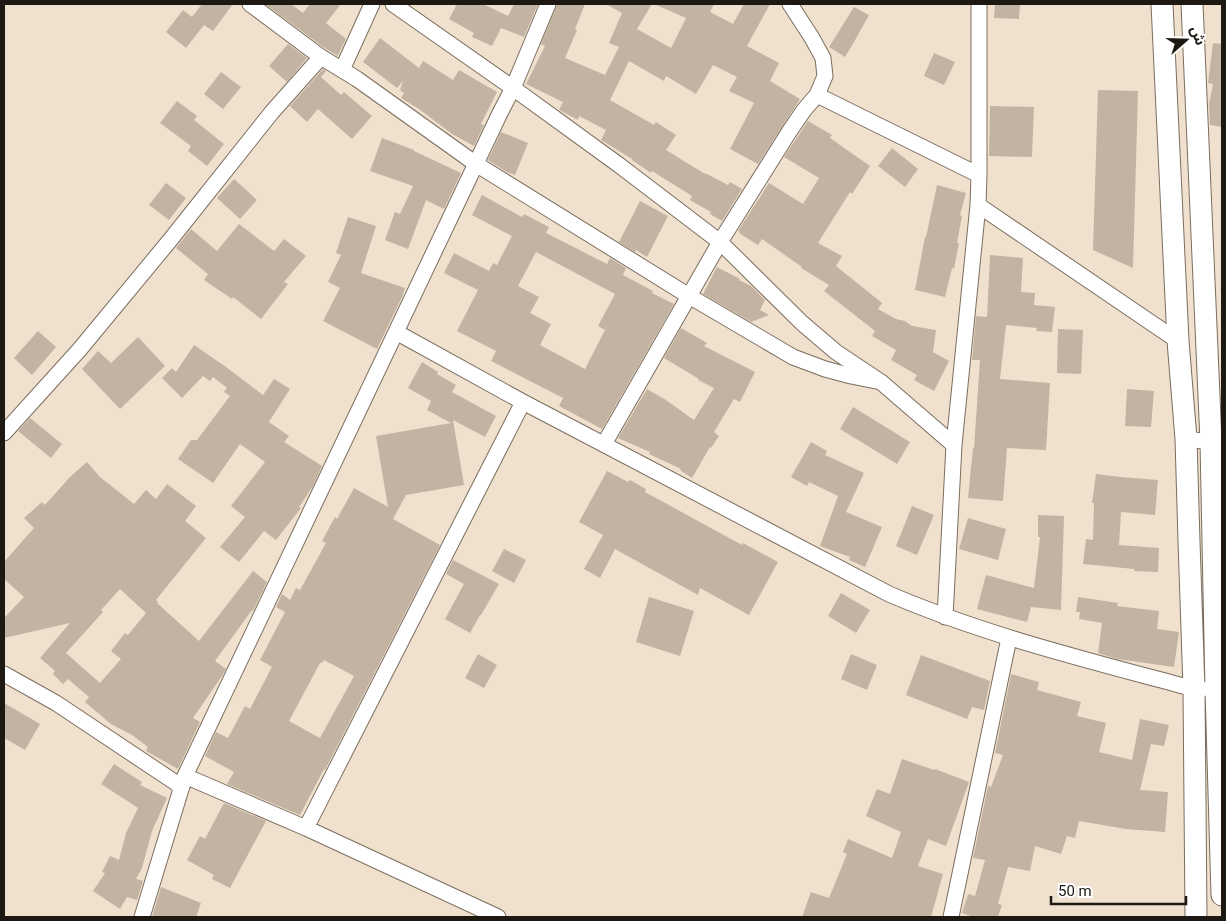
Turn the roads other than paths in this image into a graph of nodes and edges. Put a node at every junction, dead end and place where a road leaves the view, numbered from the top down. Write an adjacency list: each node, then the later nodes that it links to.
1 (250, 4): 9 (street)
2 (372, 4): 10 (street)
3 (393, 4): 11 (street)
4 (548, 4): 11 (street)
5 (790, 4): 12 (street)
6 (978, 4): 14 (street)
7 (1162, 4): 19 (main road)
8 (1192, 4): 26 (main road)
9 (321, 57): 10 (street); 22 (street)
10 (342, 70): 13 (street)
11 (513, 88): 13 (street); 16 (street)
12 (817, 95): 14 (street); 16 (street)
13 (476, 164): 17 (street); 18 (street)
14 (979, 175): 15 (street)
15 (978, 205): 19 (street); 25 (street)
16 (720, 242): 17 (street); 20 (street)
17 (689, 296): 20 (street); 24 (street)
18 (396, 332): 21 (street); 33 (street)
19 (1178, 341): 23 (main road)
20 (881, 382): 25 (street)
21 (523, 402): 24 (street); 35 (street)
22 (4, 433)
23 (1186, 439): 26 (street); 30 (main road)
24 (604, 444): 27 (street)
25 (954, 445): 27 (street)
26 (1217, 446): 31 (main road)
27 (945, 617): 28 (street)
28 (1008, 638): 30 (street); 40 (street)
29 (4, 674): 33 (street)
30 (1194, 689): 31 (street); 41 (main road)
31 (1216, 690): 32 (main road)
32 (1220, 722): 34 (main road)
33 (184, 781): 35 (street); 38 (street)
34 (1220, 784): 36 (main road)
35 (306, 828): 39 (street)
36 (1222, 888): 37 (main road)
37 (1222, 896)
38 (142, 917)
39 (498, 917)
40 (951, 917)
41 (1196, 917)

